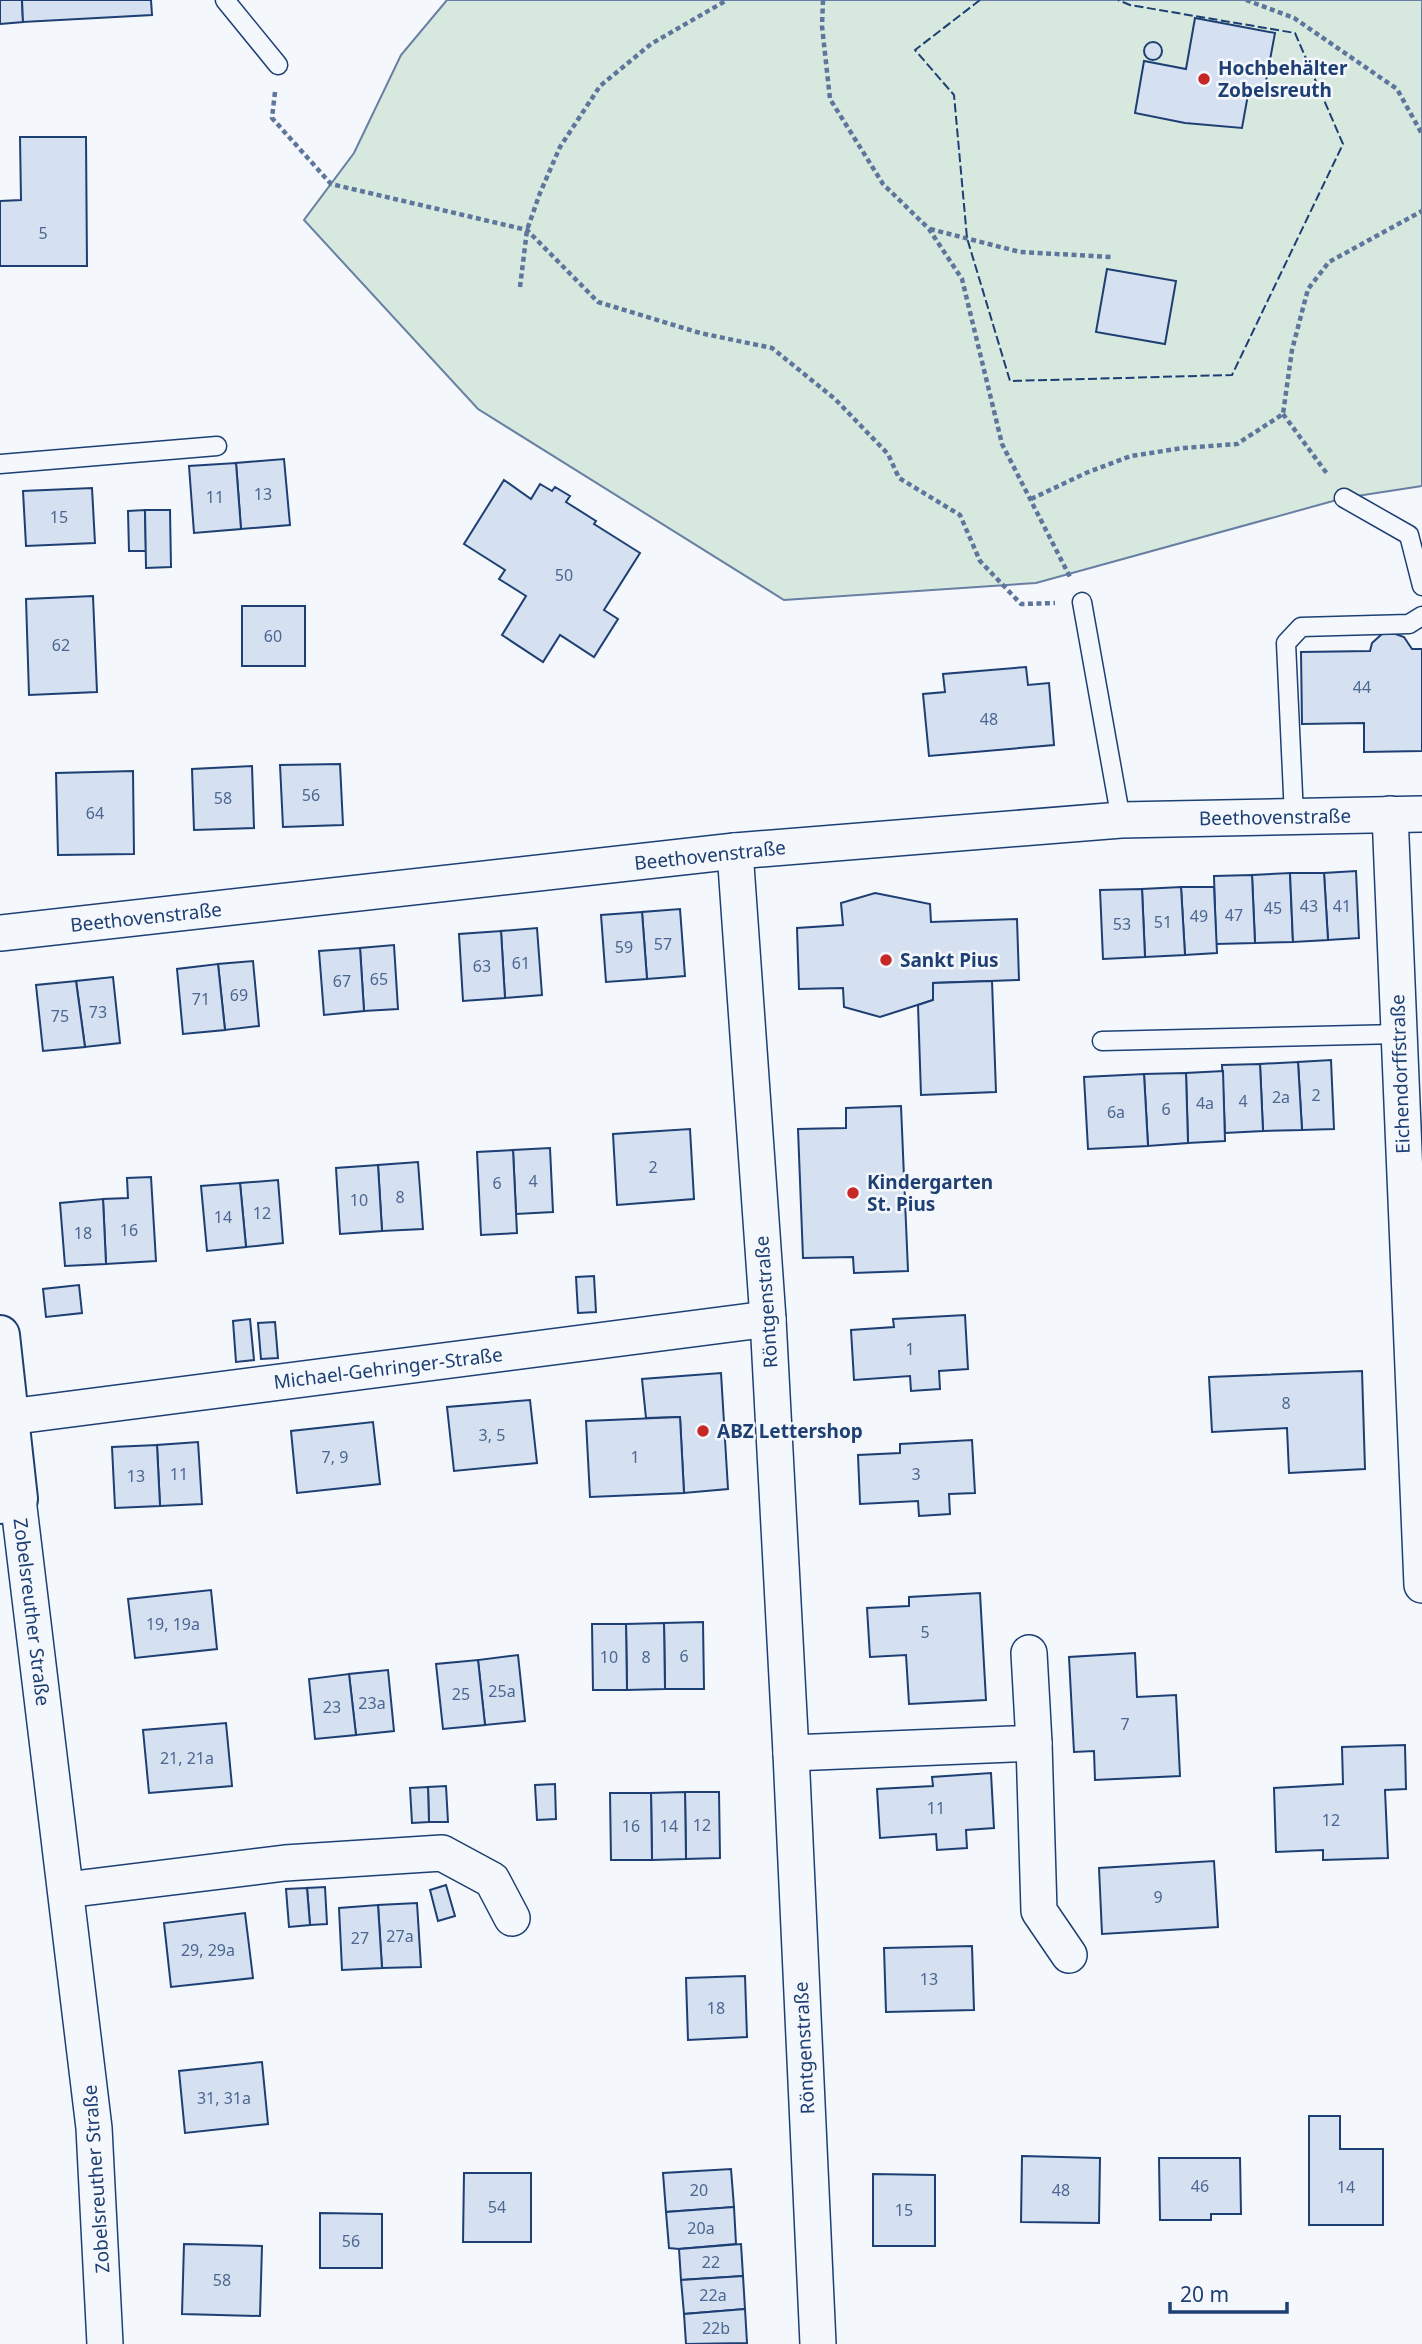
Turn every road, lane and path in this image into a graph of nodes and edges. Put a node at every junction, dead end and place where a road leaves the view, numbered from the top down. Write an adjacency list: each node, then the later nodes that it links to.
1 (225, 0): 5 (lane)
2 (727, 0): 9 (path)
3 (823, 0): 8 (path)
4 (1246, 0): 6 (path)
5 (278, 65): 9 (path)
6 (1422, 134)
7 (1422, 211): 12 (path)
8 (929, 229): 10 (path); 16 (path)
9 (527, 230): 11 (path); 19 (path)
10 (1112, 257)
11 (520, 287)
12 (1283, 414): 15 (path); 16 (path)
13 (217, 446): 14 (lane)
14 (0, 464)
15 (1344, 498): 17 (lane)
16 (1031, 499): 18 (path)
17 (1422, 586)
18 (1082, 602): 23 (lane)
19 (1021, 604)
20 (1422, 616): 22 (lane)
21 (1406, 814): 22 (street, Beethovenstraße); 26 (street, Eichendorffstraße)
22 (1294, 816): 23 (street, Beethovenstraße)
23 (1121, 820): 24 (street, Beethovenstraße)
24 (735, 851): 25 (street, Beethovenstraße); 28 (street, Röntgenstraße)
25 (0, 933)
26 (1399, 1034): 27 (lane); 32 (street, Eichendorffstraße)
27 (1102, 1041)
28 (768, 1319): 30 (street, Michael-Gehringer-Straße); 35 (street, Röntgenstraße)
29 (0, 1335): 30 (street, Zobelsreuther Straße)
30 (9, 1417): 31 (street, Zobelsreuther Straße)
31 (9, 1501): 36 (street, Zobelsreuther Straße)
32 (1422, 1585)
33 (1029, 1653): 34 (street)
34 (1034, 1743): 35 (street); 38 (street)
35 (791, 1752): 40 (street, Röntgenstraße)
36 (66, 1889): 37 (street); 39 (street, Zobelsreuther Straße)
37 (512, 1918)
38 (1069, 1955)
39 (105, 2344)
40 (818, 2344)

